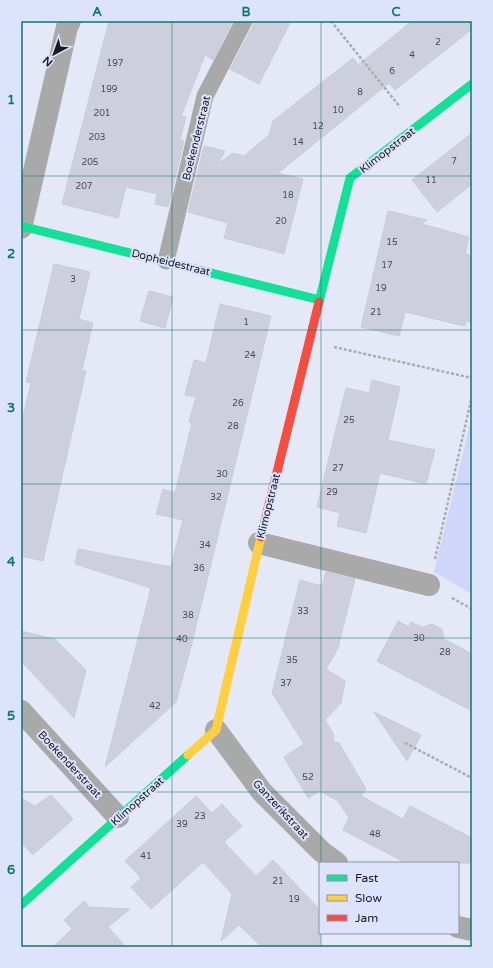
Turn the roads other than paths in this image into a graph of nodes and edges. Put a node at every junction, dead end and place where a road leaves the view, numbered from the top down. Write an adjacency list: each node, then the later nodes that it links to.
1 (70, 21): 4 (street)
2 (244, 21): 5 (lane, Boekenderstraat)
3 (472, 84): 6 (street, Klimopstraat)
4 (21, 227): 5 (street, Dopheidestraat)
5 (166, 261): 6 (street, Dopheidestraat)
6 (320, 300): 7 (street, Klimopstraat)
7 (259, 543): 8 (street); 10 (street, Klimopstraat)
8 (428, 585)
9 (21, 711): 11 (street, Boekenderstraat)
10 (216, 730): 11 (street, Klimopstraat); 12 (street, Ganzerikstraat)
11 (118, 817): 13 (street, Klimopstraat)
12 (336, 862)
13 (21, 905)
14 (459, 928): 15 (street)
15 (472, 930)

